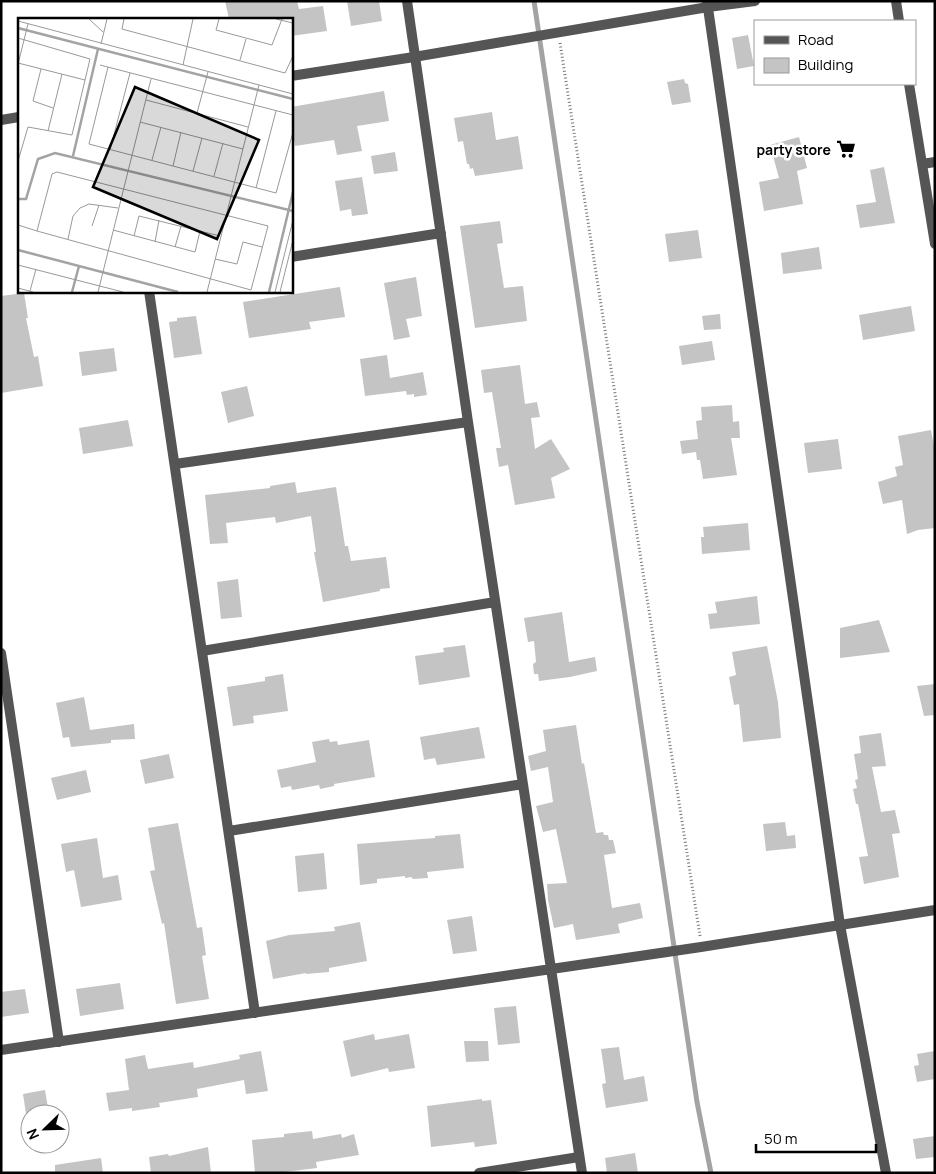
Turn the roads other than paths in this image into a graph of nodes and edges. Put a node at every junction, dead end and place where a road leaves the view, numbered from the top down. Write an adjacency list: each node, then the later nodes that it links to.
1 (407, 1): 6 (street)
2 (755, 1): 4 (street)
3 (896, 1): 5 (street)
4 (708, 4): 6 (street); 25 (street)
5 (899, 20)
6 (414, 57): 7 (street); 13 (street)
7 (292, 76)
8 (909, 85): 12 (street)
9 (18, 117): 10 (street)
10 (1, 120)
11 (935, 162): 12 (street)
12 (922, 164): 14 (street)
13 (441, 233): 15 (street); 17 (street)
14 (935, 244)
15 (292, 257)
16 (149, 292): 18 (street)
17 (468, 422): 18 (street); 19 (street)
18 (175, 464): 20 (street)
19 (496, 602): 20 (street); 22 (street)
20 (202, 651): 23 (street)
21 (1, 653): 28 (street)
22 (523, 784): 23 (street); 26 (street)
23 (228, 831): 27 (street)
24 (935, 910): 25 (street)
25 (840, 925): 26 (street); 33 (street)
26 (551, 969): 27 (street); 30 (street)
27 (255, 1013): 28 (street)
28 (59, 1042): 29 (street)
29 (1, 1050)
30 (580, 1157): 31 (street); 32 (street)
31 (479, 1173)
32 (582, 1173)
33 (886, 1173)

